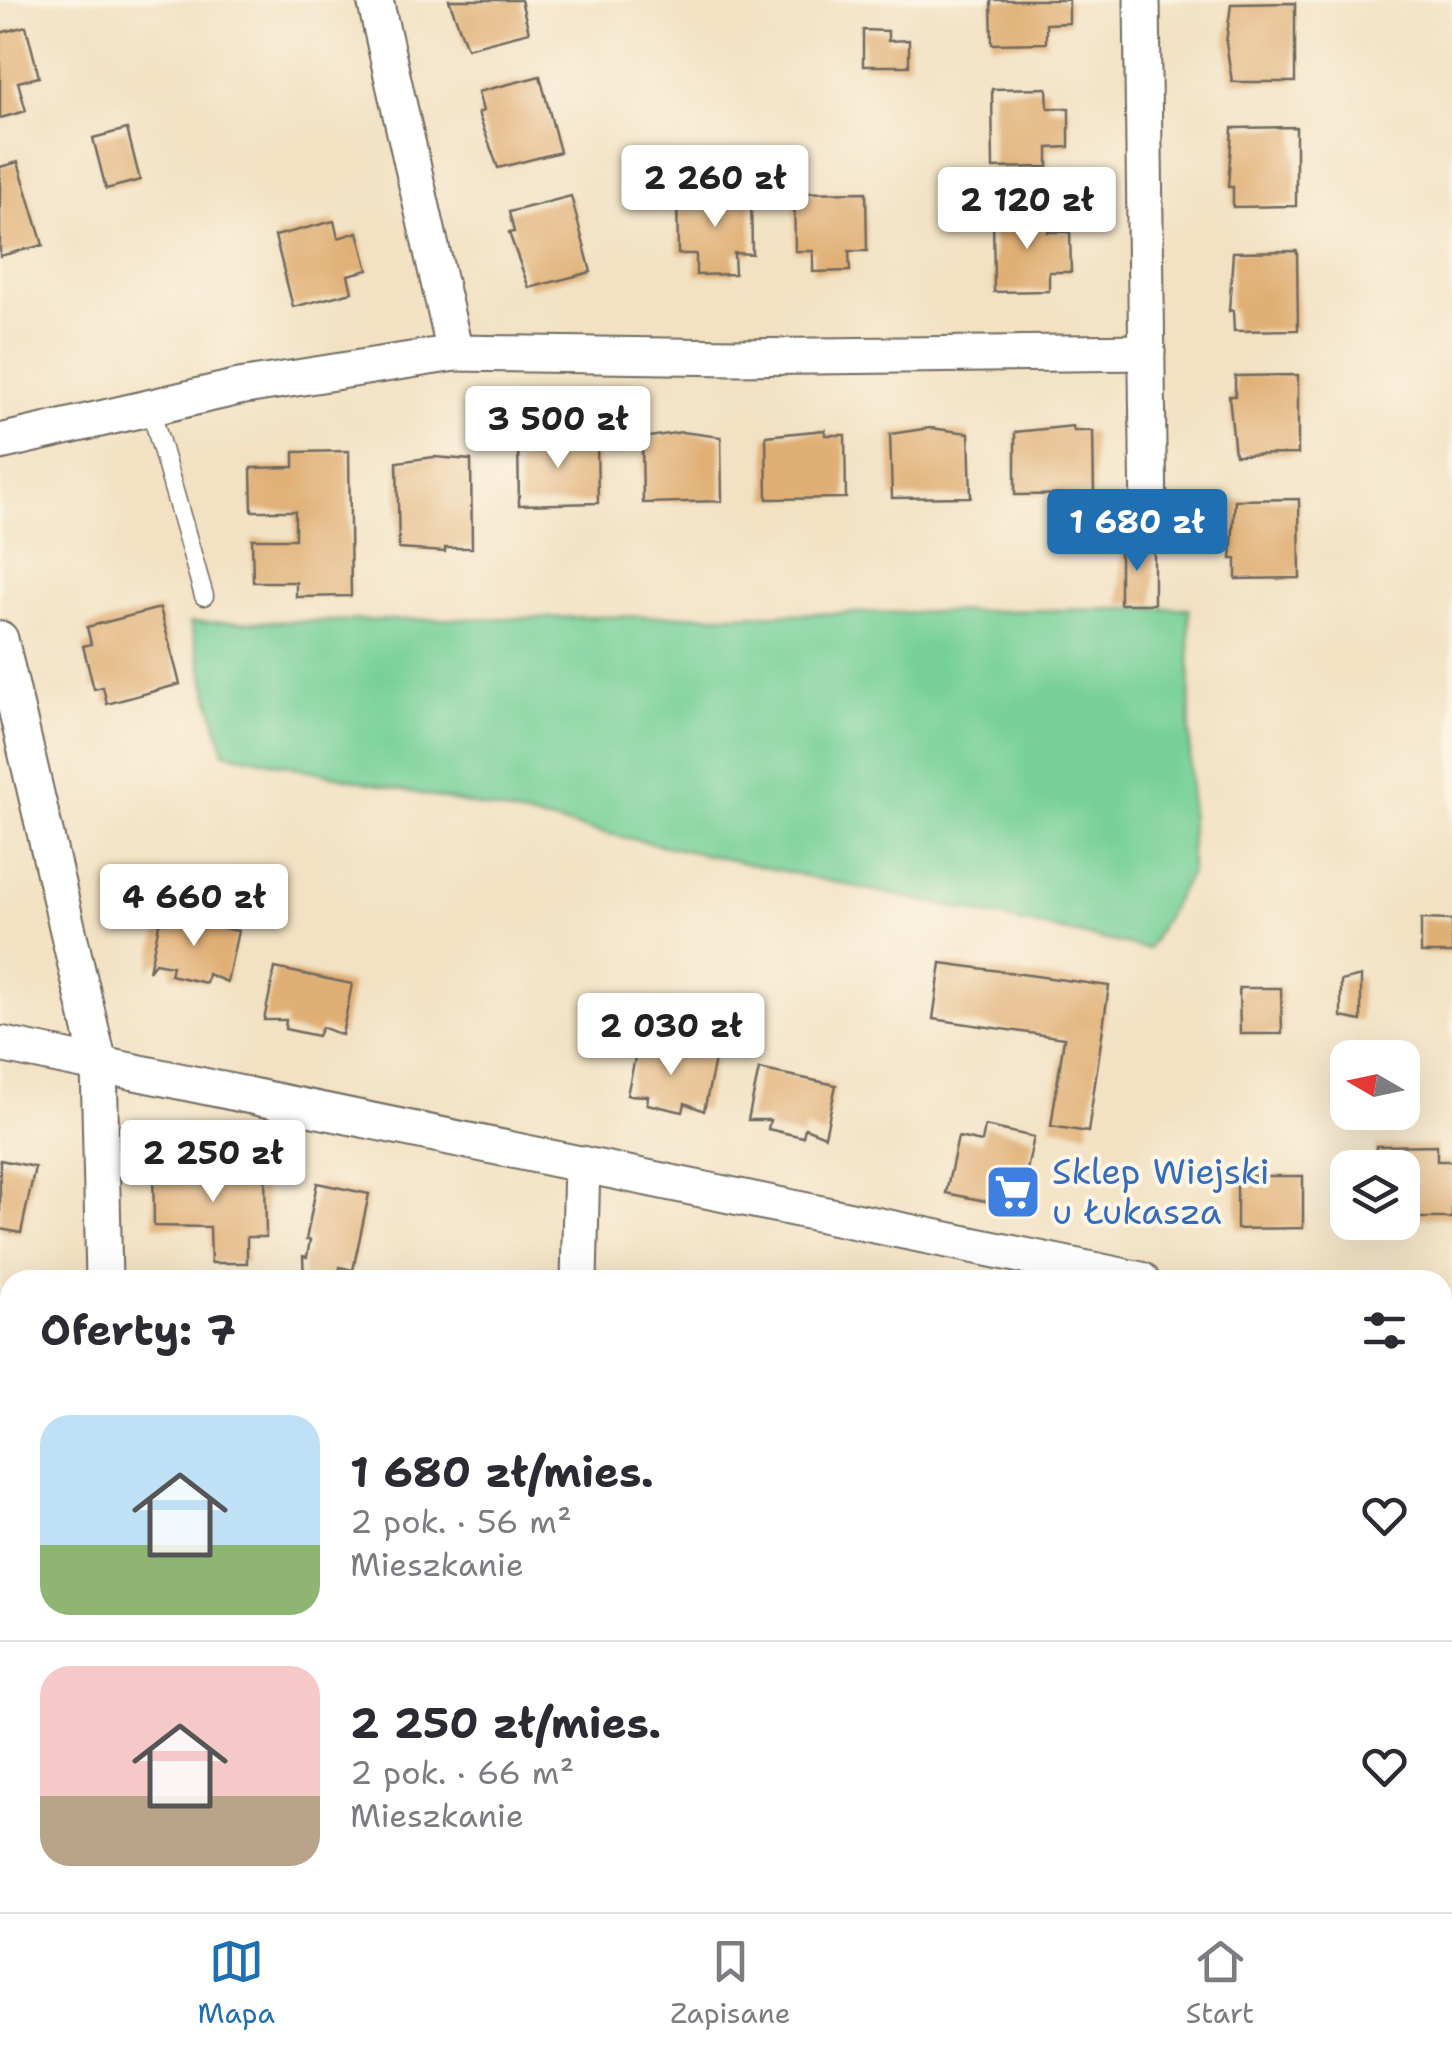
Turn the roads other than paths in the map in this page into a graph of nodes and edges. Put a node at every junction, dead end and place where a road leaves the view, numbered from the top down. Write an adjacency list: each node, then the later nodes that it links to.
1 (375, 0): 4 (street)
2 (1142, 0): 3 (street)
3 (1148, 352): 4 (street); 7 (street)
4 (454, 353): 5 (street)
5 (150, 407): 6 (street); 8 (lane)
6 (0, 442)
7 (1149, 521)
8 (204, 596)
9 (0, 639): 11 (street)
10 (0, 1044): 11 (street)
11 (99, 1064): 12 (street); 13 (street)
12 (582, 1164): 14 (street); 15 (street)
13 (104, 1270)
14 (578, 1270)
15 (1092, 1270)

